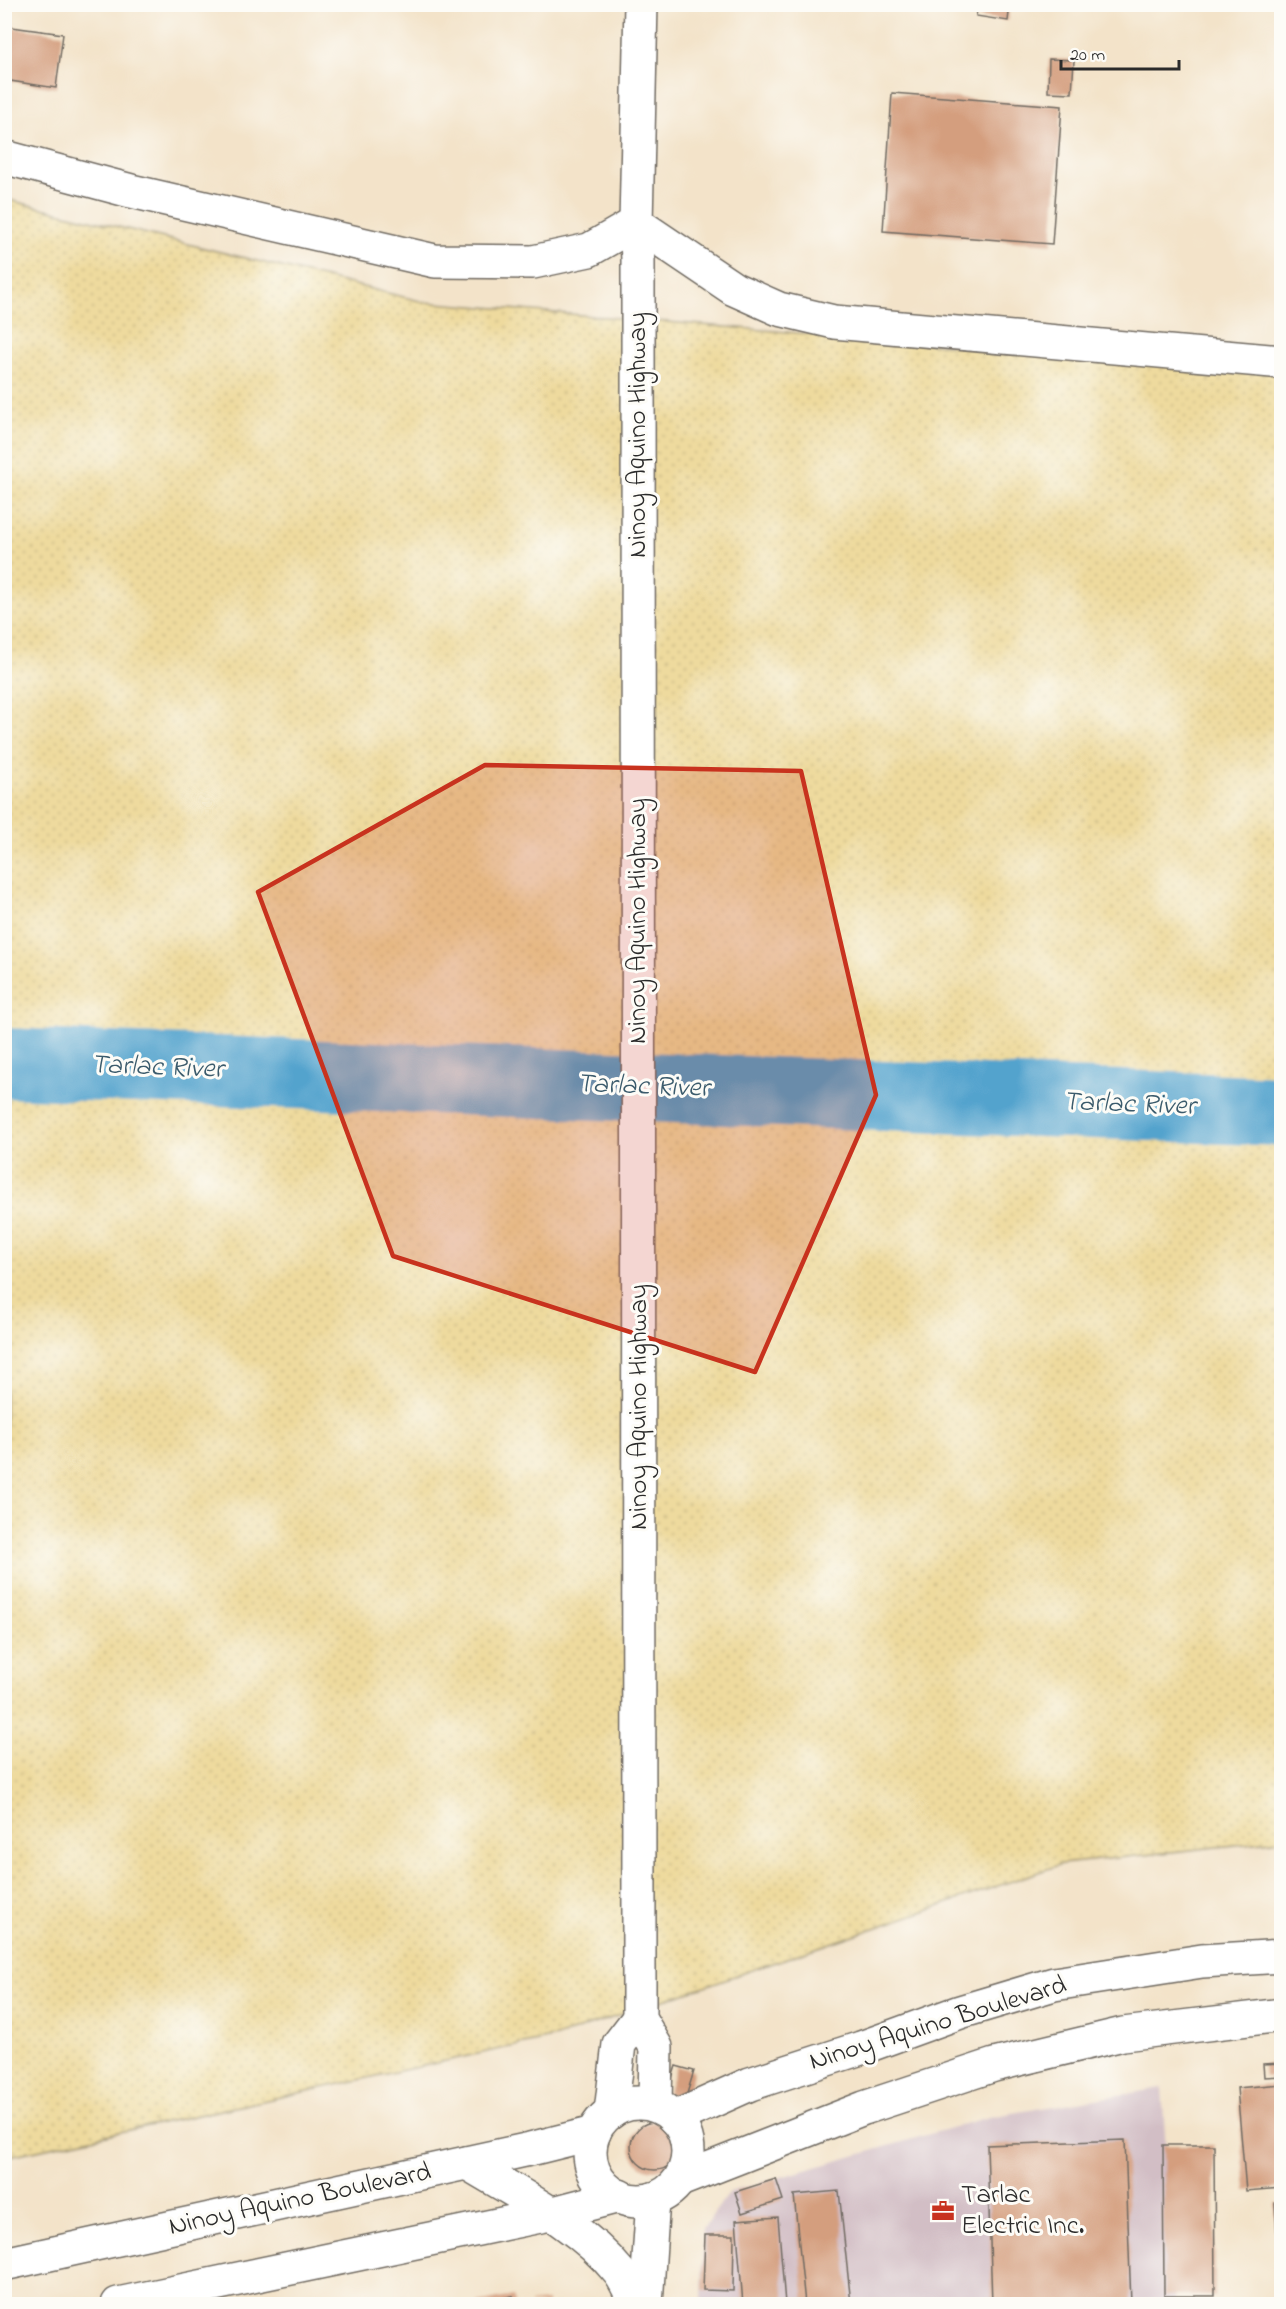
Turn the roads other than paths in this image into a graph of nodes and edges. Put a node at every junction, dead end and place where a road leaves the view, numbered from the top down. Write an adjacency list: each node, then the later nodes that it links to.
1 (640, 4): 3 (main road, Ninoy Aquino Highway)
2 (4, 157): 3 (main road)
3 (636, 223): 4 (main road); 6 (main road, Ninoy Aquino Highway)
4 (1281, 362)
5 (1281, 1956): 8 (main road, Ninoy Aquino Boulevard)
6 (639, 2006): 8 (main road); 9 (main road)
7 (1281, 2015): 11 (main road, Ninoy Aquino Boulevard)
8 (664, 2111): 9 (main road); 11 (main road)
9 (603, 2122): 10 (main road, Ninoy Aquino Boulevard); 12 (main road)
10 (467, 2163): 14 (main road); 15 (main road, Ninoy Aquino Boulevard)
11 (680, 2180): 13 (main road)
12 (620, 2196): 13 (main road); 14 (main road)
13 (653, 2199): 18 (main road)
14 (550, 2214): 16 (main road); 17 (main road)
15 (4, 2264)
16 (118, 2304)
17 (636, 2304)
18 (646, 2304)

